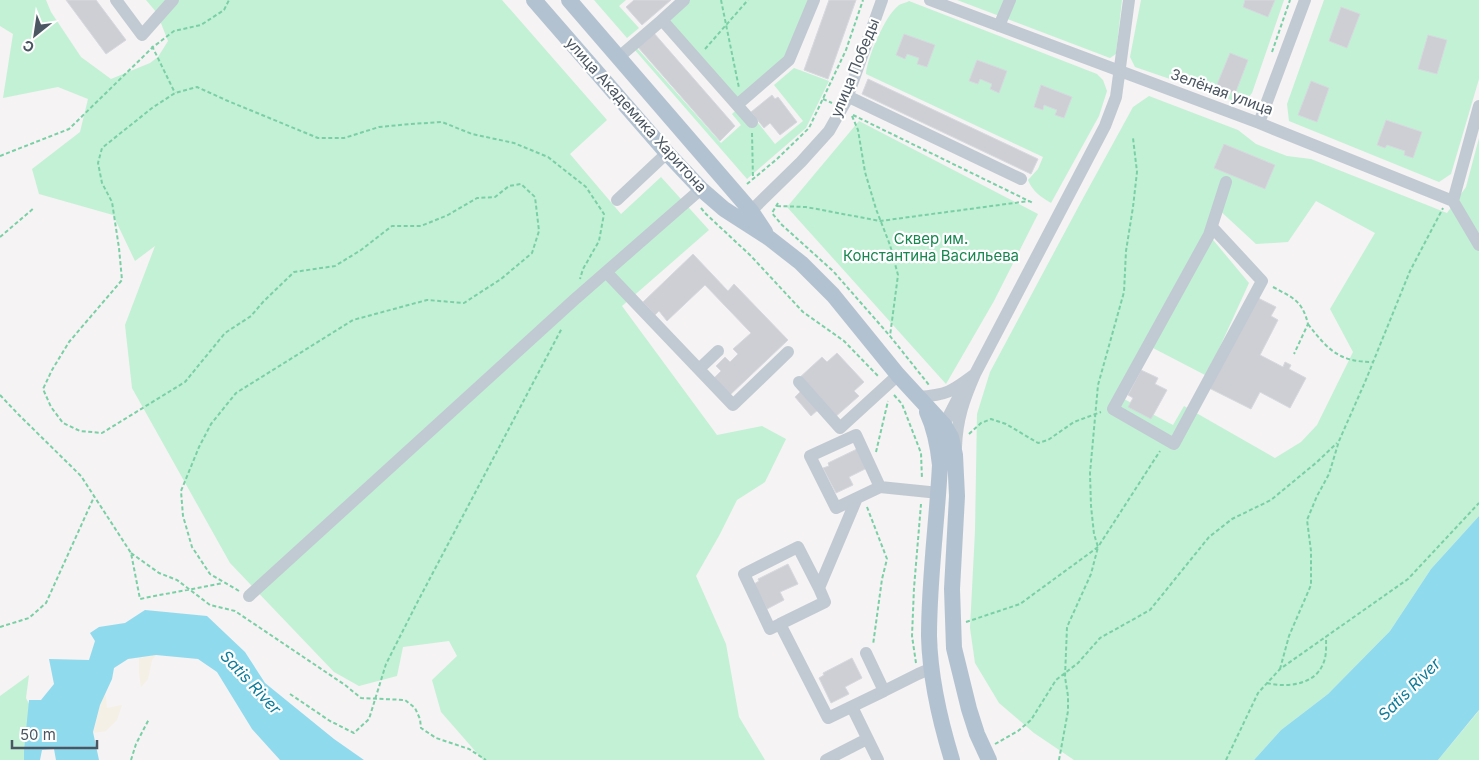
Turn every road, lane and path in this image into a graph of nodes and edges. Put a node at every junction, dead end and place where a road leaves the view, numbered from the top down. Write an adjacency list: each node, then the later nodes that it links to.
1 (116, 0): 19 (street)
2 (174, 0): 19 (street)
3 (229, 0): 20 (path)
4 (534, 0): 31 (main road, улица Академика Харитона)
5 (569, 0): 21 (main road, улица Академика Харитона)
6 (684, 0): 16 (street)
7 (721, 0): 17 (path)
8 (748, 0): 17 (path)
9 (814, 0): 26 (street)
10 (863, 0): 33 (path)
11 (882, 0): 25 (street, улица Победы)
12 (930, 0): 18 (street, Зелёная улица)
13 (1010, 0): 18 (street)
14 (1129, 0): 23 (street)
15 (1305, 0): 29 (street)
16 (662, 20): 21 (street); 22 (street)
17 (726, 25): 22 (path); 26 (path)
18 (999, 26): 23 (street, Зелёная улица)
19 (142, 35): 20 (path)
20 (152, 47): 24 (path); 32 (path)
21 (619, 57): 44 (main road, улица Академика Харитона)
22 (696, 58): 26 (street)
23 (1118, 71): 29 (street, Зелёная улица); 60 (street)
24 (174, 93): 51 (path); 81 (path)
25 (847, 96): 34 (street); 44 (street, улица Победы)
26 (739, 103): 28 (street)
27 (1479, 106): 39 (street)
28 (752, 122): 33 (path)
29 (1259, 123): 39 (street, Зелёная улица)
30 (1133, 138): 79 (path)
31 (667, 153): 37 (main road, улица Академика Харитона); 38 (street)
32 (0, 156)
33 (753, 179): 36 (path)
34 (1021, 179)
35 (1226, 182): 46 (street)
36 (746, 184)
37 (701, 189): 44 (main road, улица Академика Харитона); 49 (street)
38 (617, 200)
39 (1450, 200): 48 (street); 58 (path)
40 (1030, 201): 41 (path); 45 (path); 45 (path)
41 (1033, 203)
42 (776, 206): 45 (path)
43 (34, 208): 47 (path)
44 (746, 216): 61 (main road, улица Академика Харитона)
45 (880, 221): 54 (path)
46 (1212, 227): 50 (street); 64 (street)
47 (0, 237)
48 (1479, 245)
49 (607, 273): 51 (street); 59 (street)
50 (1262, 281): 53 (path); 69 (street)
51 (574, 300): 84 (street)
52 (565, 322): 96 (path)
53 (1308, 324): 57 (path); 58 (path)
54 (890, 336)
55 (718, 351): 59 (street)
56 (788, 352): 59 (street)
57 (1294, 354)
58 (1373, 362): 70 (path)
59 (698, 370)
60 (975, 374): 66 (street); 67 (street); 72 (street)
61 (898, 375): 62 (street); 66 (main road, улица Академика Харитона)
62 (798, 382)
63 (0, 395): 76 (path)
64 (1119, 397): 68 (path); 69 (street)
65 (888, 400): 73 (path)
66 (920, 400): 67 (main road, улица Академика Харитона); 71 (main road, улица Академика Харитона)
67 (944, 425): 71 (street); 72 (main road, улица Академика Харитона)
68 (965, 437)
69 (1166, 440): 79 (path)
70 (1339, 441): 91 (path); 92 (path)
71 (939, 447): 75 (main road, улица Академика Харитона)
72 (956, 455): 100 (main road, улица Академика Харитона)
73 (872, 470): 74 (street); 77 (street)
74 (880, 487): 75 (street); 77 (street)
75 (939, 493): 90 (main road, улица Академика Харитона)
76 (94, 497): 80 (path); 87 (path)
77 (860, 497): 82 (street); 89 (path)
78 (1479, 503): 88 (path)
79 (1098, 547): 85 (path); 92 (path)
80 (130, 553): 83 (path); 83 (path)
81 (224, 583): 83 (path); 84 (path)
82 (819, 588): 86 (street); 86 (street)
83 (190, 590): 96 (path)
84 (249, 596)
85 (962, 623)
86 (780, 624): 97 (street)
87 (0, 627)
88 (1326, 636): 91 (path); 93 (path)
89 (868, 657): 94 (street)
90 (932, 668): 94 (street); 105 (main road, улица Академика Харитона)
91 (1280, 669): 93 (path)
92 (1065, 673): 100 (path); 106 (path)
93 (1267, 683): 107 (path)
94 (884, 691): 97 (street)
95 (290, 694): 96 (path)
96 (376, 698): 102 (path)
97 (852, 707): 99 (street)
98 (149, 718): 101 (path)
99 (867, 739): 103 (street); 104 (street)
100 (991, 752)
101 (132, 760)
102 (486, 760)
103 (826, 760)
104 (878, 760)
105 (952, 760)
106 (1059, 760)
107 (1226, 760)

